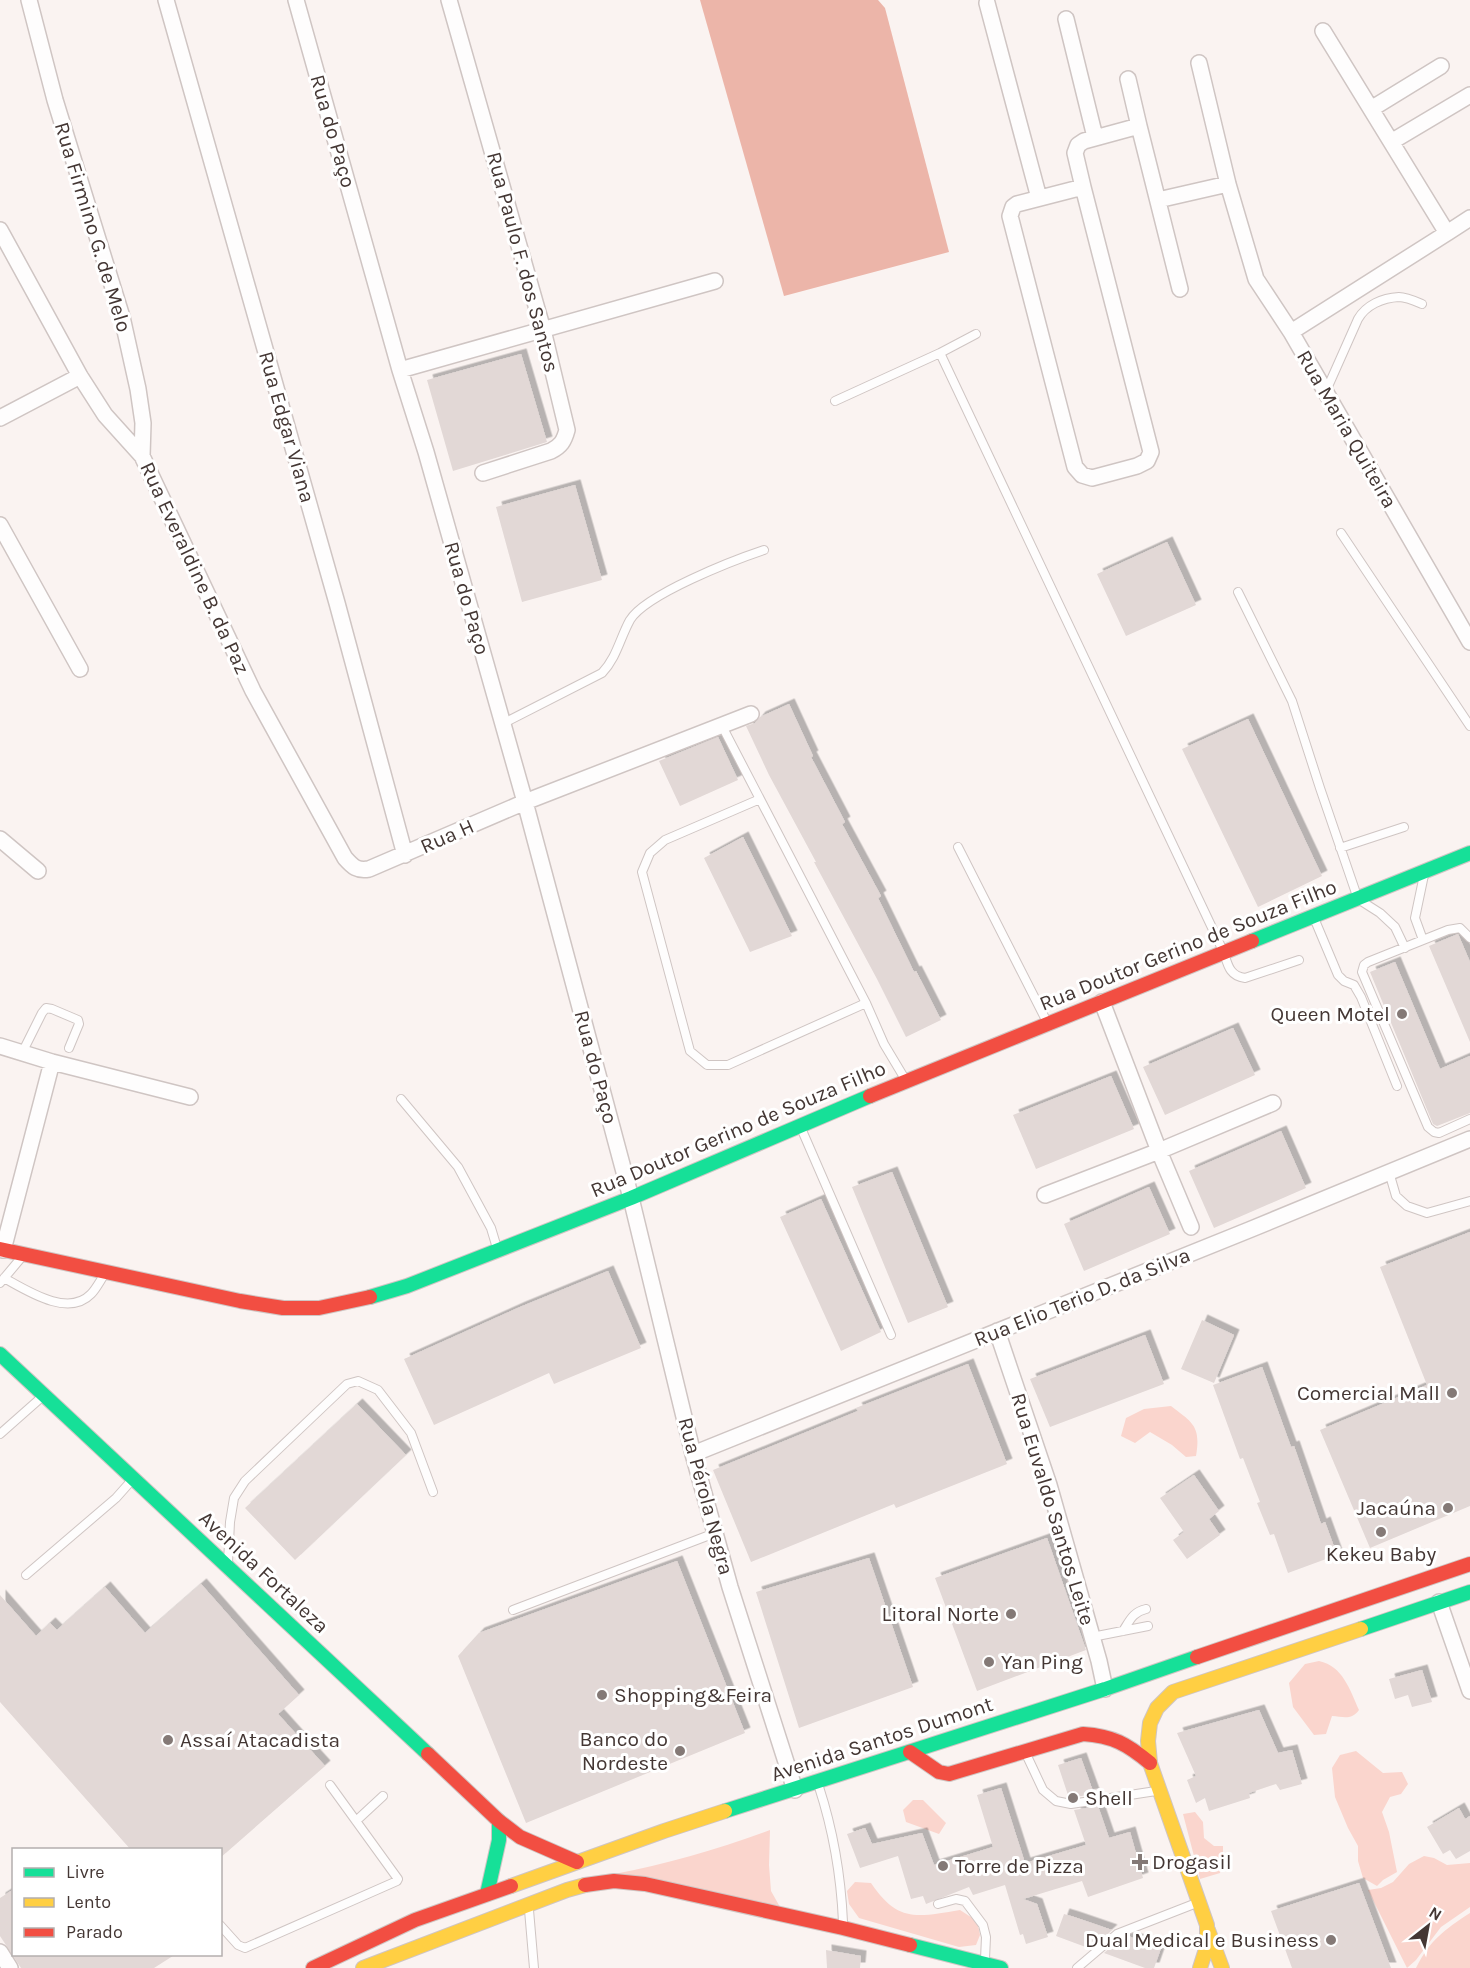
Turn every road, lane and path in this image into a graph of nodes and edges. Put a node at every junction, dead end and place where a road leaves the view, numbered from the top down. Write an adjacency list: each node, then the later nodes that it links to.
1 (29, 0): 35 (street, Rua Firmino G. de Melo)
2 (166, 0): 54 (street, Rua Edgar Viana)
3 (296, 0): 30 (street, Rua do Paço)
4 (449, 0): 26 (street, Rua Paulo F. dos Santos)
5 (987, 3): 18 (street)
6 (1066, 19): 14 (street)
7 (1323, 31): 12 (street)
8 (1198, 63): 16 (street)
9 (1441, 66): 12 (street)
10 (1128, 79): 13 (street)
11 (1470, 95): 15 (street)
12 (1371, 110): 15 (street)
13 (1139, 126): 14 (street); 19 (street)
14 (1095, 137): 17 (street)
15 (1391, 142): 22 (street)
16 (1228, 184): 19 (street); 27 (street)
17 (1083, 188): 18 (street); 18 (street)
18 (1039, 198)
19 (1158, 200): 24 (street)
20 (1470, 218): 22 (street, Rua Maria Quiteira)
21 (0, 230): 31 (street, Rua Everaldine B. da Paz)
22 (1447, 233): 27 (street, Rua Maria Quiteira)
23 (715, 281): 26 (street)
24 (1180, 289)
25 (1422, 303): 32 (lane)
26 (543, 330): 30 (street); 36 (street, Rua Paulo F. dos Santos)
27 (1291, 332): 32 (street, Rua Maria Quiteira)
28 (976, 334): 29 (lane)
29 (940, 353): 33 (lane); 63 (lane)
30 (400, 370): 44 (street, Rua do Paço)
31 (80, 376): 34 (street); 35 (street, Rua Everaldine B. da Paz)
32 (1326, 392): 41 (street, Rua Maria Quiteira)
33 (835, 401)
34 (0, 418)
35 (142, 456): 55 (street, Rua Everaldine B. da Paz)
36 (483, 472)
37 (0, 525): 42 (street)
38 (1341, 534): 46 (lane)
39 (764, 550): 44 (lane)
40 (1238, 592): 52 (lane)
41 (1470, 642)
42 (80, 669)
43 (751, 714): 45 (street, Rua H)
44 (502, 724): 48 (street, Rua do Paço)
45 (722, 726): 47 (lane); 48 (street, Rua H)
46 (1470, 726)
47 (760, 799): 66 (lane); 66 (lane)
48 (525, 802): 54 (street, Rua H); 83 (street, Rua do Paço)
49 (1404, 827): 52 (lane)
50 (0, 839): 56 (street)
51 (958, 847): 67 (lane)
52 (1340, 848): 58 (lane)
53 (1470, 853): 57 (main road, Rua Doutor Gerino de Souza Filho)
54 (405, 855): 55 (street, Rua H)
55 (369, 869)
56 (38, 871)
57 (1424, 872): 58 (main road, Rua Doutor Gerino de Souza Filho); 61 (lane)
58 (1358, 898): 59 (main road, Rua Doutor Gerino de Souza Filho); 62 (lane)
59 (1313, 917): 63 (main road, Rua Doutor Gerino de Souza Filho); 73 (lane)
60 (1470, 938): 61 (lane)
61 (1423, 940): 62 (lane)
62 (1405, 948): 77 (lane)
63 (1224, 953): 64 (lane); 65 (main road, Rua Doutor Gerino de Souza Filho)
64 (1299, 960)
65 (1102, 1002): 67 (main road, Rua Doutor Gerino de Souza Filho); 80 (street)
66 (866, 1003): 72 (lane)
67 (1048, 1024): 72 (main road, Rua Doutor Gerino de Souza Filho)
68 (0, 1046): 70 (street)
69 (69, 1048): 70 (lane)
70 (22, 1053): 71 (street)
71 (52, 1062): 74 (street); 86 (street)
72 (906, 1081): 78 (main road, Rua Doutor Gerino de Souza Filho)
73 (1397, 1086)
74 (190, 1097)
75 (401, 1100): 87 (lane)
76 (1273, 1103): 80 (street)
77 (1470, 1119)
78 (801, 1126): 83 (main road, Rua Doutor Gerino de Souza Filho); 92 (lane)
79 (1470, 1138): 81 (street, Rua Elio Terio D. da Silva)
80 (1158, 1151): 82 (street); 85 (street)
81 (1389, 1172): 84 (lane); 91 (street, Rua Elio Terio D. da Silva)
82 (1045, 1195)
83 (631, 1198): 87 (main road, Rua Doutor Gerino de Souza Filho); 96 (street, Rua Pérola Negra)
84 (1470, 1201)
85 (1191, 1227)
86 (2, 1249): 88 (main road, Rua Doutor Gerino de Souza Filho)
87 (498, 1250): 89 (main road, Rua Doutor Gerino de Souza Filho)
88 (24, 1254): 89 (main road, Rua Doutor Gerino de Souza Filho); 90 (lane)
89 (106, 1272): 90 (lane)
90 (2, 1281)
91 (997, 1331): 96 (street, Rua Elio Terio D. da Silva); 109 (street, Rua Euvaldo Santos Leite)
92 (891, 1335)
93 (0, 1354): 94 (main road, Avenida Fortaleza)
94 (44, 1395): 95 (lane); 97 (main road, Avenida Fortaleza)
95 (0, 1434)
96 (693, 1454): 99 (street, Rua Pérola Negra)
97 (134, 1479): 101 (main road, Avenida Fortaleza); 102 (lane)
98 (433, 1492): 101 (lane)
99 (715, 1533): 105 (lane); 117 (street, Rua Pérola Negra)
100 (1470, 1564): 110 (main road, Avenida Santos Dumont)
101 (228, 1567): 121 (main road, Avenida Fortaleza)
102 (26, 1575)
103 (1470, 1592): 104 (main road)
104 (1439, 1602): 111 (street); 114 (main road)
105 (513, 1610)
106 (1146, 1610): 108 (lane)
107 (1148, 1626): 108 (lane)
108 (1123, 1631): 109 (lane)
109 (1092, 1637): 110 (street, Rua Euvaldo Santos Leite)
110 (1105, 1689): 113 (main road, Avenida Santos Dumont)
111 (1470, 1691)
112 (1025, 1751): 113 (main road); 114 (main road); 118 (lane)
113 (910, 1752): 115 (main road, Avenida Santos Dumont)
114 (1150, 1763): 118 (main road)
115 (817, 1783): 117 (main road, Avenida Santos Dumont); 129 (lane)
116 (330, 1785): 120 (lane)
117 (795, 1790): 122 (main road, Avenida Santos Dumont)
118 (1160, 1791): 124 (main road)
119 (383, 1796): 120 (lane)
120 (356, 1821): 128 (lane)
121 (499, 1821): 122 (main road, Avenida Fortaleza); 123 (main road)
122 (577, 1862): 123 (main road, Avenida Santos Dumont)
123 (487, 1894): 133 (main road, Avenida Santos Dumont)
124 (1199, 1902): 127 (main road); 137 (lane)
125 (938, 1904): 131 (lane)
126 (528, 1905): 129 (main road); 134 (main road); 135 (lane)
127 (1207, 1925): 138 (main road); 139 (main road)
128 (222, 1927)
129 (843, 1928): 131 (main road)
130 (0, 1952): 132 (street)
131 (984, 1964): 136 (main road)
132 (10, 1968)
133 (313, 1968)
134 (363, 1968)
135 (534, 1968)
136 (1001, 1968)
137 (1077, 1968)
138 (1200, 1968)
139 (1222, 1968)

